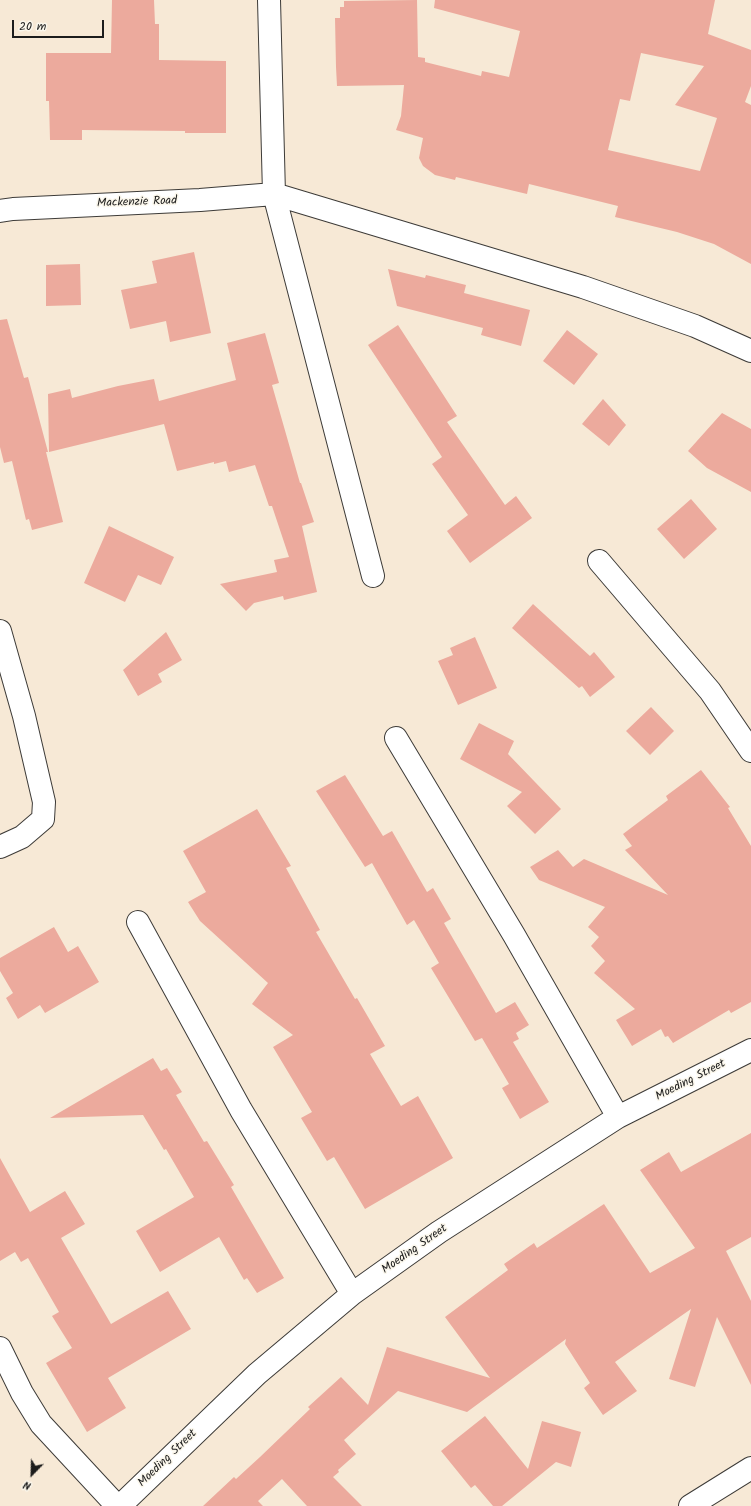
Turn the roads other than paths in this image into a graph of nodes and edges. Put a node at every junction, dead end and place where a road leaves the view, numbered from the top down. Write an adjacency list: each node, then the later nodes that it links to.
1 (270, 0): 2 (street)
2 (274, 194): 3 (street, Mackenzie Road); 4 (street); 6 (street)
3 (0, 211)
4 (751, 352)
5 (599, 562): 9 (street)
6 (373, 576)
7 (0, 631): 10 (street)
8 (396, 738): 13 (street)
9 (751, 751)
10 (0, 847)
11 (138, 922): 14 (street)
12 (751, 1050): 13 (street, Moeding Street)
13 (618, 1117): 14 (street, Moeding Street)
14 (352, 1294): 18 (street, Moeding Street)
15 (0, 1348): 17 (street)
16 (751, 1468): 19 (street)
17 (117, 1506)
18 (120, 1506)
19 (690, 1506)

